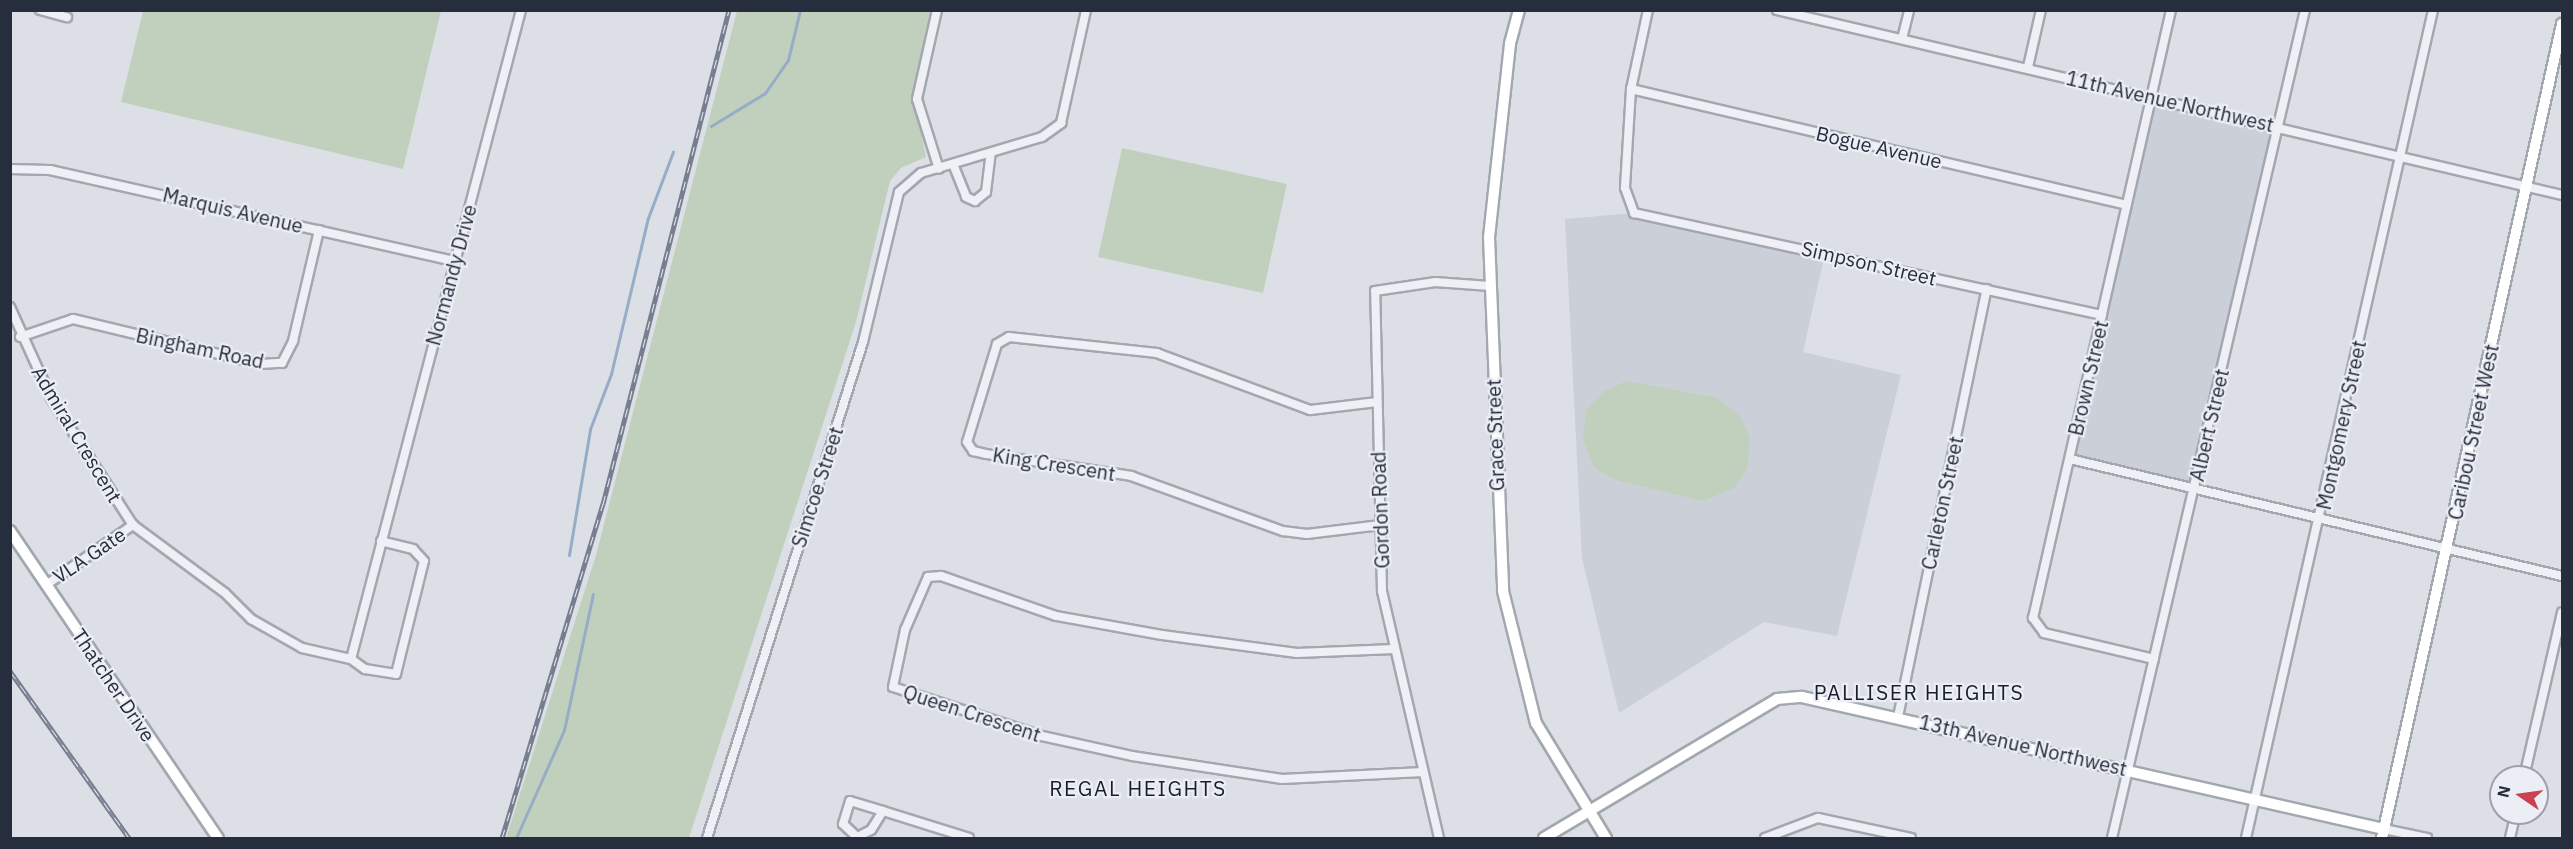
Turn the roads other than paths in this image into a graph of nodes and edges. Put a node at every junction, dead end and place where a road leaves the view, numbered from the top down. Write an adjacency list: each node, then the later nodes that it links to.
1 (40, 10): 13 (street)
2 (521, 10): 29 (street, Normandy Drive)
3 (937, 10): 23 (street)
4 (1086, 10): 20 (street, Simcoe Street)
5 (1519, 10): 30 (street, Grace Street)
6 (1648, 10): 17 (street)
7 (1909, 10): 15 (street)
8 (2041, 10): 16 (street)
9 (2171, 10): 18 (street, Brown Street)
10 (2305, 10): 19 (street, Albert Street)
11 (2433, 10): 21 (street, Montgomery Street)
12 (1781, 11): 15 (street, 11th Avenue Northwest)
13 (67, 17)
14 (2562, 24): 25 (street, Caribou Street West)
15 (1902, 39): 16 (street, 11th Avenue Northwest)
16 (2028, 67): 18 (street, 11th Avenue Northwest)
17 (1631, 89): 27 (street, Bogue Avenue); 31 (street, Simpson Street)
18 (2150, 98): 19 (street, 11th Avenue Northwest); 27 (street, Brown Street)
19 (2279, 127): 21 (street, 11th Avenue Northwest); 37 (street, Albert Street)
20 (990, 153): 22 (street, Simcoe Street); 22 (street)
21 (2399, 157): 25 (street, 11th Avenue Northwest); 38 (street, Montgomery Street)
22 (953, 164): 23 (street, Simcoe Street)
23 (939, 168): 59 (street, Simcoe Street)
24 (10, 169): 28 (street, Marquis Avenue)
25 (2525, 186): 26 (street, 11th Avenue Northwest); 43 (street, Caribou Street West)
26 (2562, 195)
27 (2127, 205): 33 (street, Brown Street)
28 (319, 230): 29 (street, Marquis Avenue); 34 (street, Bingham Road)
29 (454, 261): 42 (street, Normandy Drive)
30 (1490, 286): 35 (street, Gordon Road); 56 (street, Grace Street)
31 (1987, 289): 33 (street, Simpson Street); 50 (street, Carleton Street)
32 (10, 307): 34 (street, Admiral Crescent)
33 (2102, 315): 36 (street, Brown Street)
34 (20, 337): 39 (street, Admiral Crescent)
35 (1377, 402): 40 (street, Gordon Road); 40 (street, King Crescent)
36 (2070, 459): 37 (street); 48 (street, Brown Street)
37 (2194, 489): 38 (street); 48 (street, Albert Street)
38 (2320, 522): 43 (street); 54 (street, Montgomery Street)
39 (133, 525): 45 (street, VLA Gate); 49 (street)
40 (1380, 525): 47 (street, Gordon Road)
41 (10, 531): 45 (street, Thatcher Drive)
42 (381, 541): 49 (street, Normandy Drive); 49 (street)
43 (2448, 550): 44 (street); 57 (street, Caribou Street West)
44 (2562, 576)
45 (46, 585): 58 (street, Thatcher Drive)
46 (2562, 612): 51 (street)
47 (1394, 649): 53 (street, Gordon Road); 53 (street, Queen Crescent)
48 (2154, 658): 52 (street, Albert Street)
49 (351, 659)
50 (1898, 717): 52 (street, 13th Avenue Northwest); 56 (street, 13th Avenue Northwest)
51 (2527, 765)
52 (2129, 768): 54 (street, 13th Avenue Northwest); 66 (street, Albert Street)
53 (1423, 772): 61 (street, Gordon Road)
54 (2255, 798): 57 (street, 13th Avenue Northwest); 67 (street, Montgomery Street)
55 (883, 811): 55 (street); 60 (street)
56 (1587, 814): 62 (street, 13th Avenue Northwest); 63 (street, Grace Street)
57 (2383, 834): 68 (street, 13th Avenue Northwest)
58 (218, 838)
59 (706, 838)
60 (969, 838)
61 (1439, 838)
62 (1544, 838)
63 (1606, 838)
64 (1765, 838): 65 (street)
65 (1911, 838)
66 (2112, 838)
67 (2246, 838)
68 (2427, 838)

